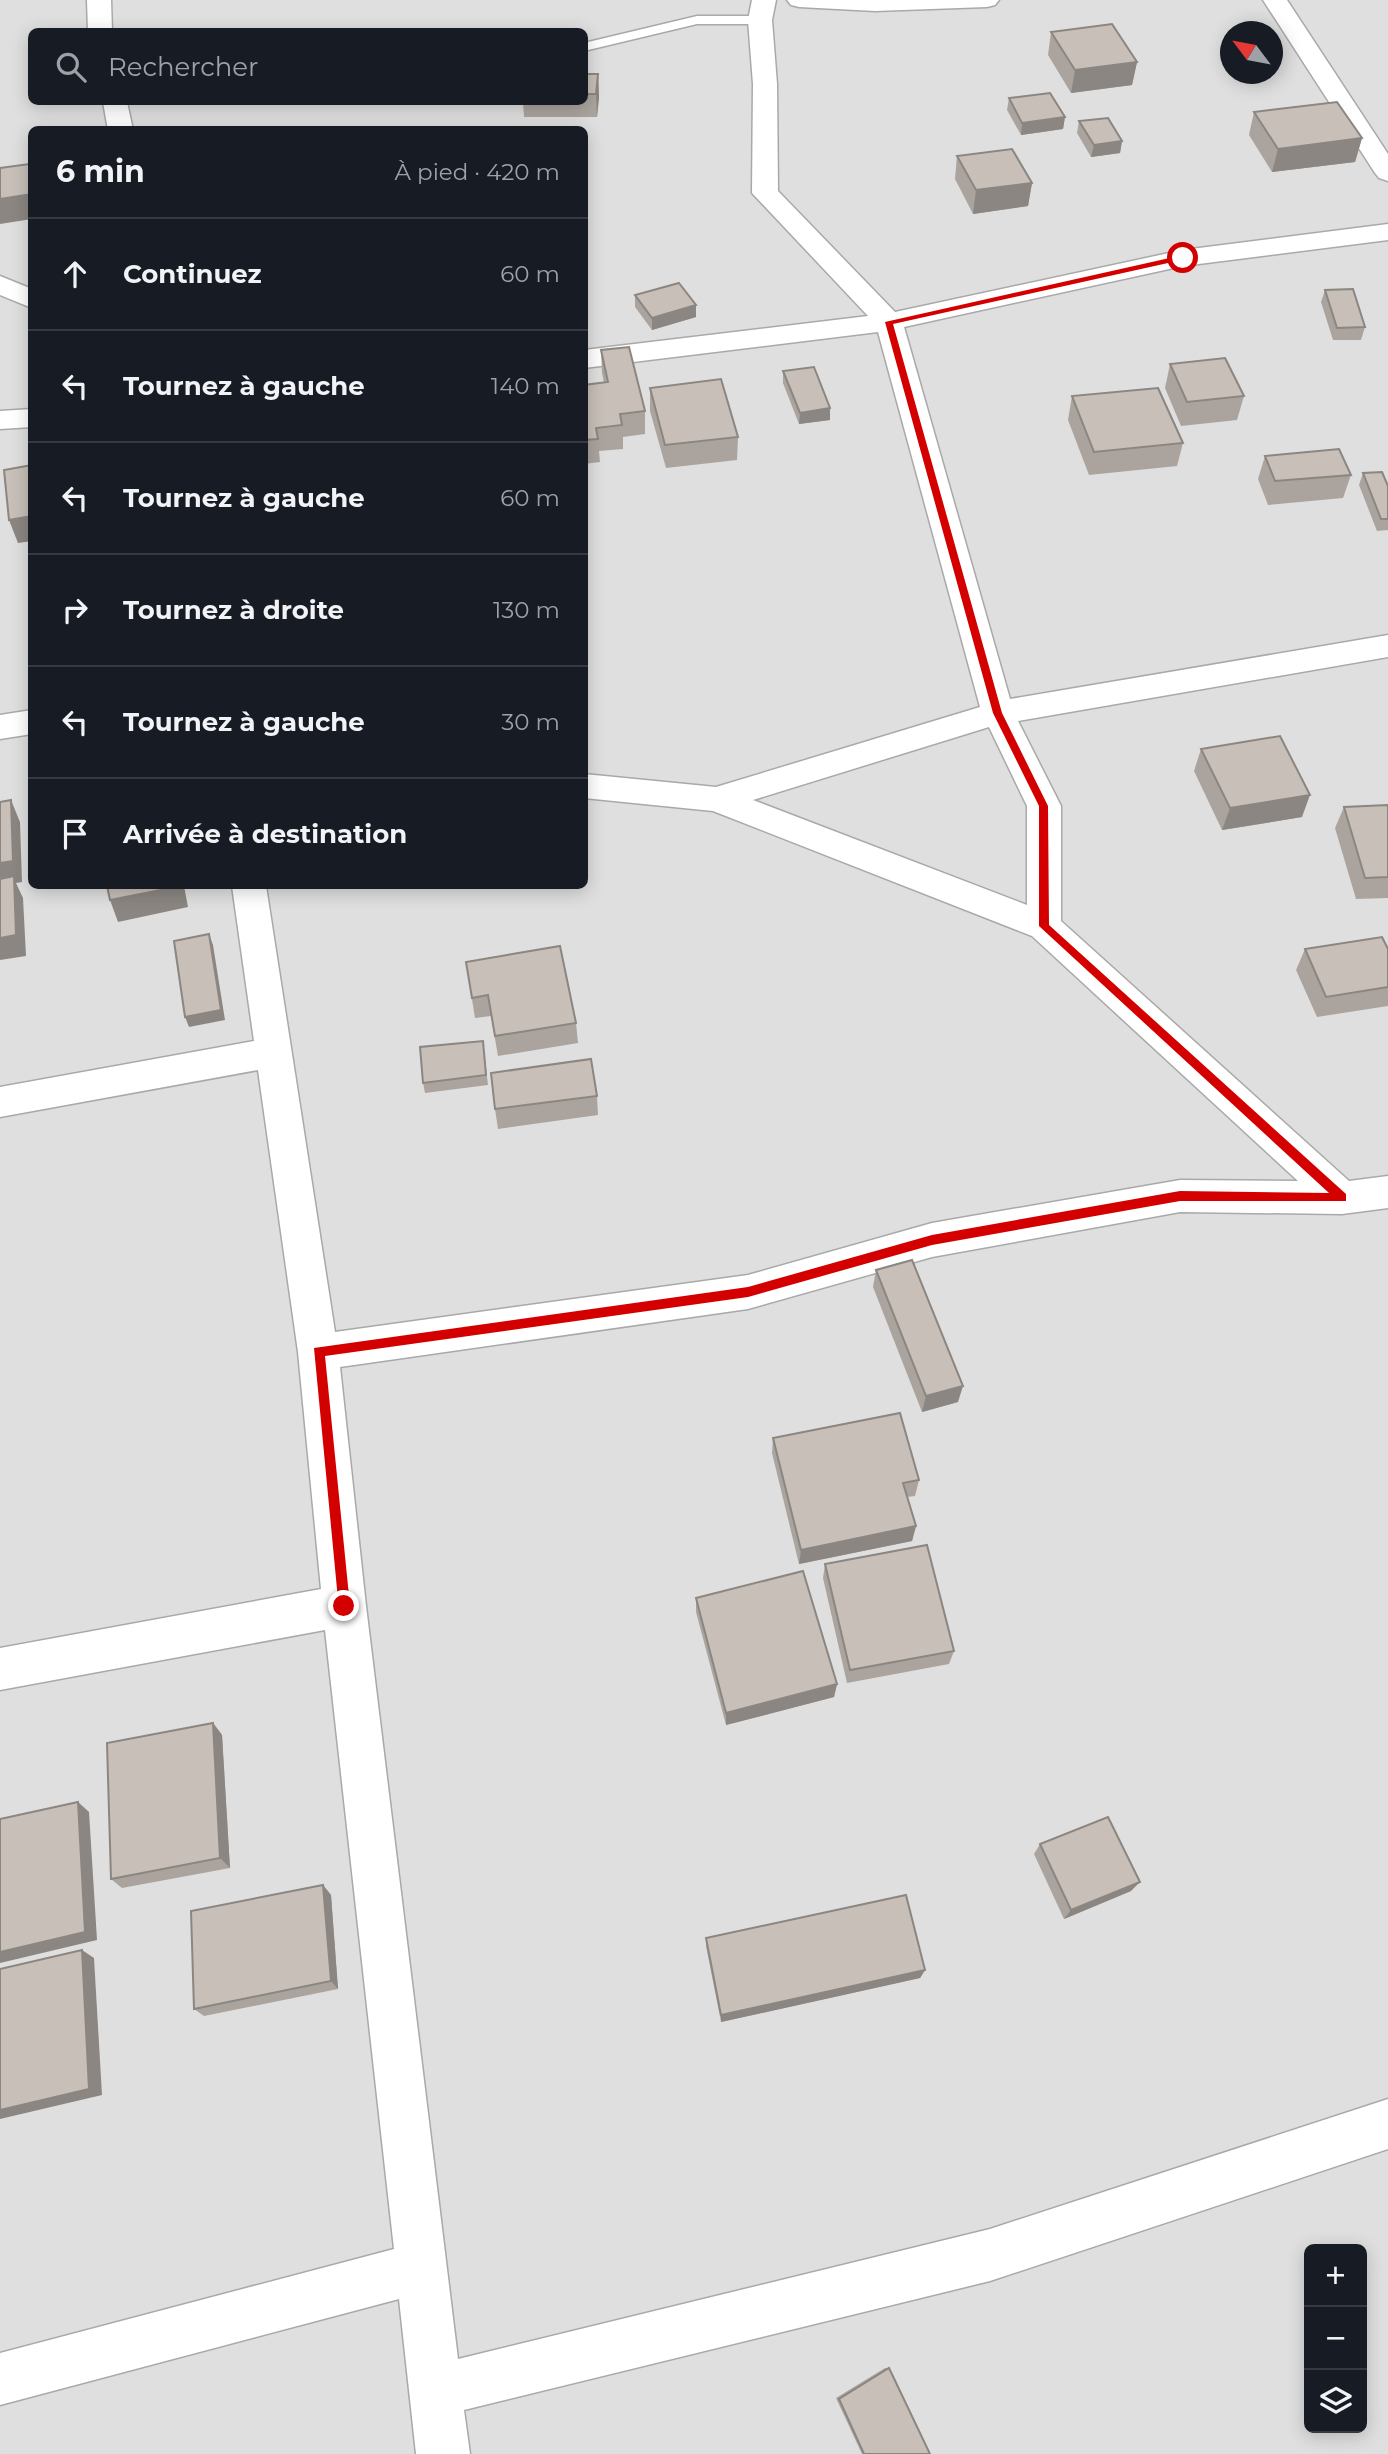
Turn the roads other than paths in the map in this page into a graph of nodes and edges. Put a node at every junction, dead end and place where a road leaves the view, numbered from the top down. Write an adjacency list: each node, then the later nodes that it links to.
1 (99, 0): 6 (street)
2 (799, 0): 3 (street)
3 (987, 0)
4 (1275, 0): 10 (street)
5 (762, 10): 7 (lane); 14 (street)
6 (104, 28)
7 (588, 46)
8 (116, 105): 9 (street)
9 (120, 126)
10 (1388, 173)
11 (1388, 232): 14 (street)
12 (0, 284): 13 (street)
13 (28, 298)
14 (889, 322): 15 (street); 19 (street)
15 (588, 359)
16 (28, 418): 17 (street)
17 (0, 420)
18 (1388, 646): 19 (street)
19 (998, 713): 23 (street); 25 (street)
20 (28, 723): 21 (street)
21 (0, 727)
22 (588, 786): 23 (street)
23 (716, 799): 25 (street)
24 (248, 889): 26 (street)
25 (1044, 926): 29 (street)
26 (274, 1052): 27 (street); 30 (street)
27 (0, 1102)
28 (1388, 1192): 29 (street)
29 (1342, 1198): 30 (street)
30 (318, 1352): 31 (street)
31 (344, 1606): 32 (street); 34 (street)
32 (0, 1669)
33 (1388, 2124): 36 (street)
34 (422, 2267): 35 (street); 36 (street)
35 (0, 2379)
36 (435, 2391): 37 (street)
37 (443, 2454)

